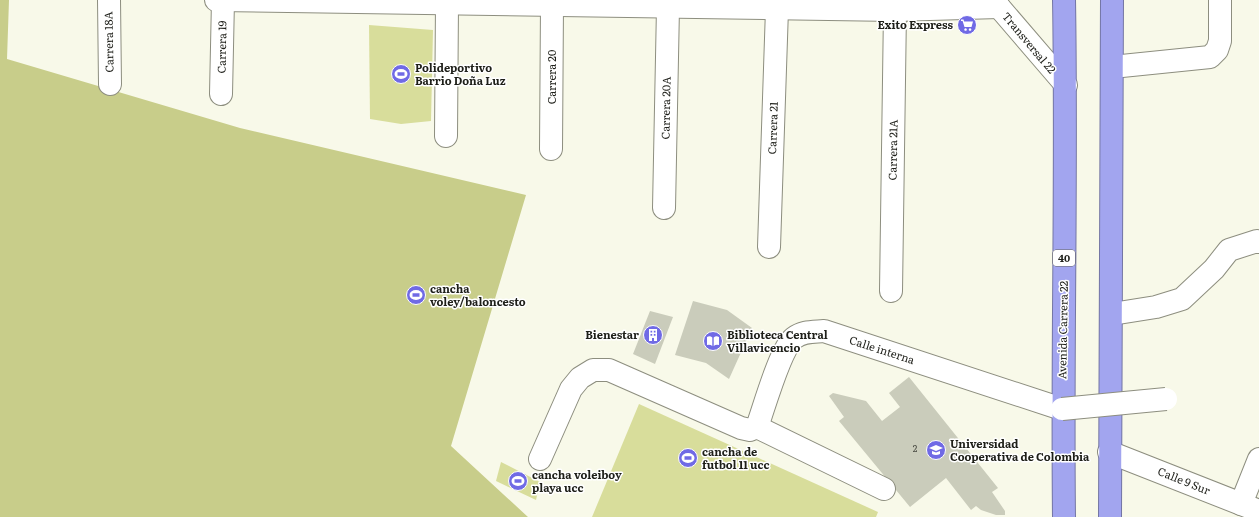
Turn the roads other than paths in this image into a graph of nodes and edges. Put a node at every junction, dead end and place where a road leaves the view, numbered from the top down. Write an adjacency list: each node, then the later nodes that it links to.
1 (109, 0): 16 (street, Carrera 18A)
2 (216, 0): 3 (street)
3 (223, 0): 7 (street); 18 (street, Carrera 19)
4 (1064, 0): 17 (highway, Avenida Carrera 22 / 40)
5 (1112, 0): 15 (highway)
6 (1220, 0): 15 (street)
7 (359, 1): 8 (street)
8 (447, 3): 11 (street); 19 (street)
9 (996, 3): 14 (street); 17 (street, Transversal 22)
10 (719, 4): 12 (street); 13 (street)
11 (552, 5): 12 (street); 20 (street, Carrera 20)
12 (668, 7): 21 (street, Carrera 20A)
13 (777, 8): 14 (street); 23 (street, Carrera 21)
14 (894, 10): 24 (street, Carrera 21A)
15 (1112, 67): 25 (highway)
16 (110, 84)
17 (1066, 85): 27 (highway, Avenida Carrera 22 / 40)
18 (221, 94)
19 (446, 136)
20 (551, 149)
21 (664, 208)
22 (1259, 242): 25 (street)
23 (769, 246)
24 (891, 291)
25 (1112, 314): 29 (highway)
26 (1166, 399): 27 (street, bridge)
27 (1062, 409): 28 (street, Calle interna); 34 (highway, Avenida Carrera 22 / 40)
28 (757, 427): 30 (street); 32 (street)
29 (1109, 452): 33 (street, Calle 9 Sur); 35 (highway)
30 (540, 459)
31 (1259, 459): 33 (street)
32 (884, 490)
33 (1250, 507)
34 (1064, 517)
35 (1110, 517)

